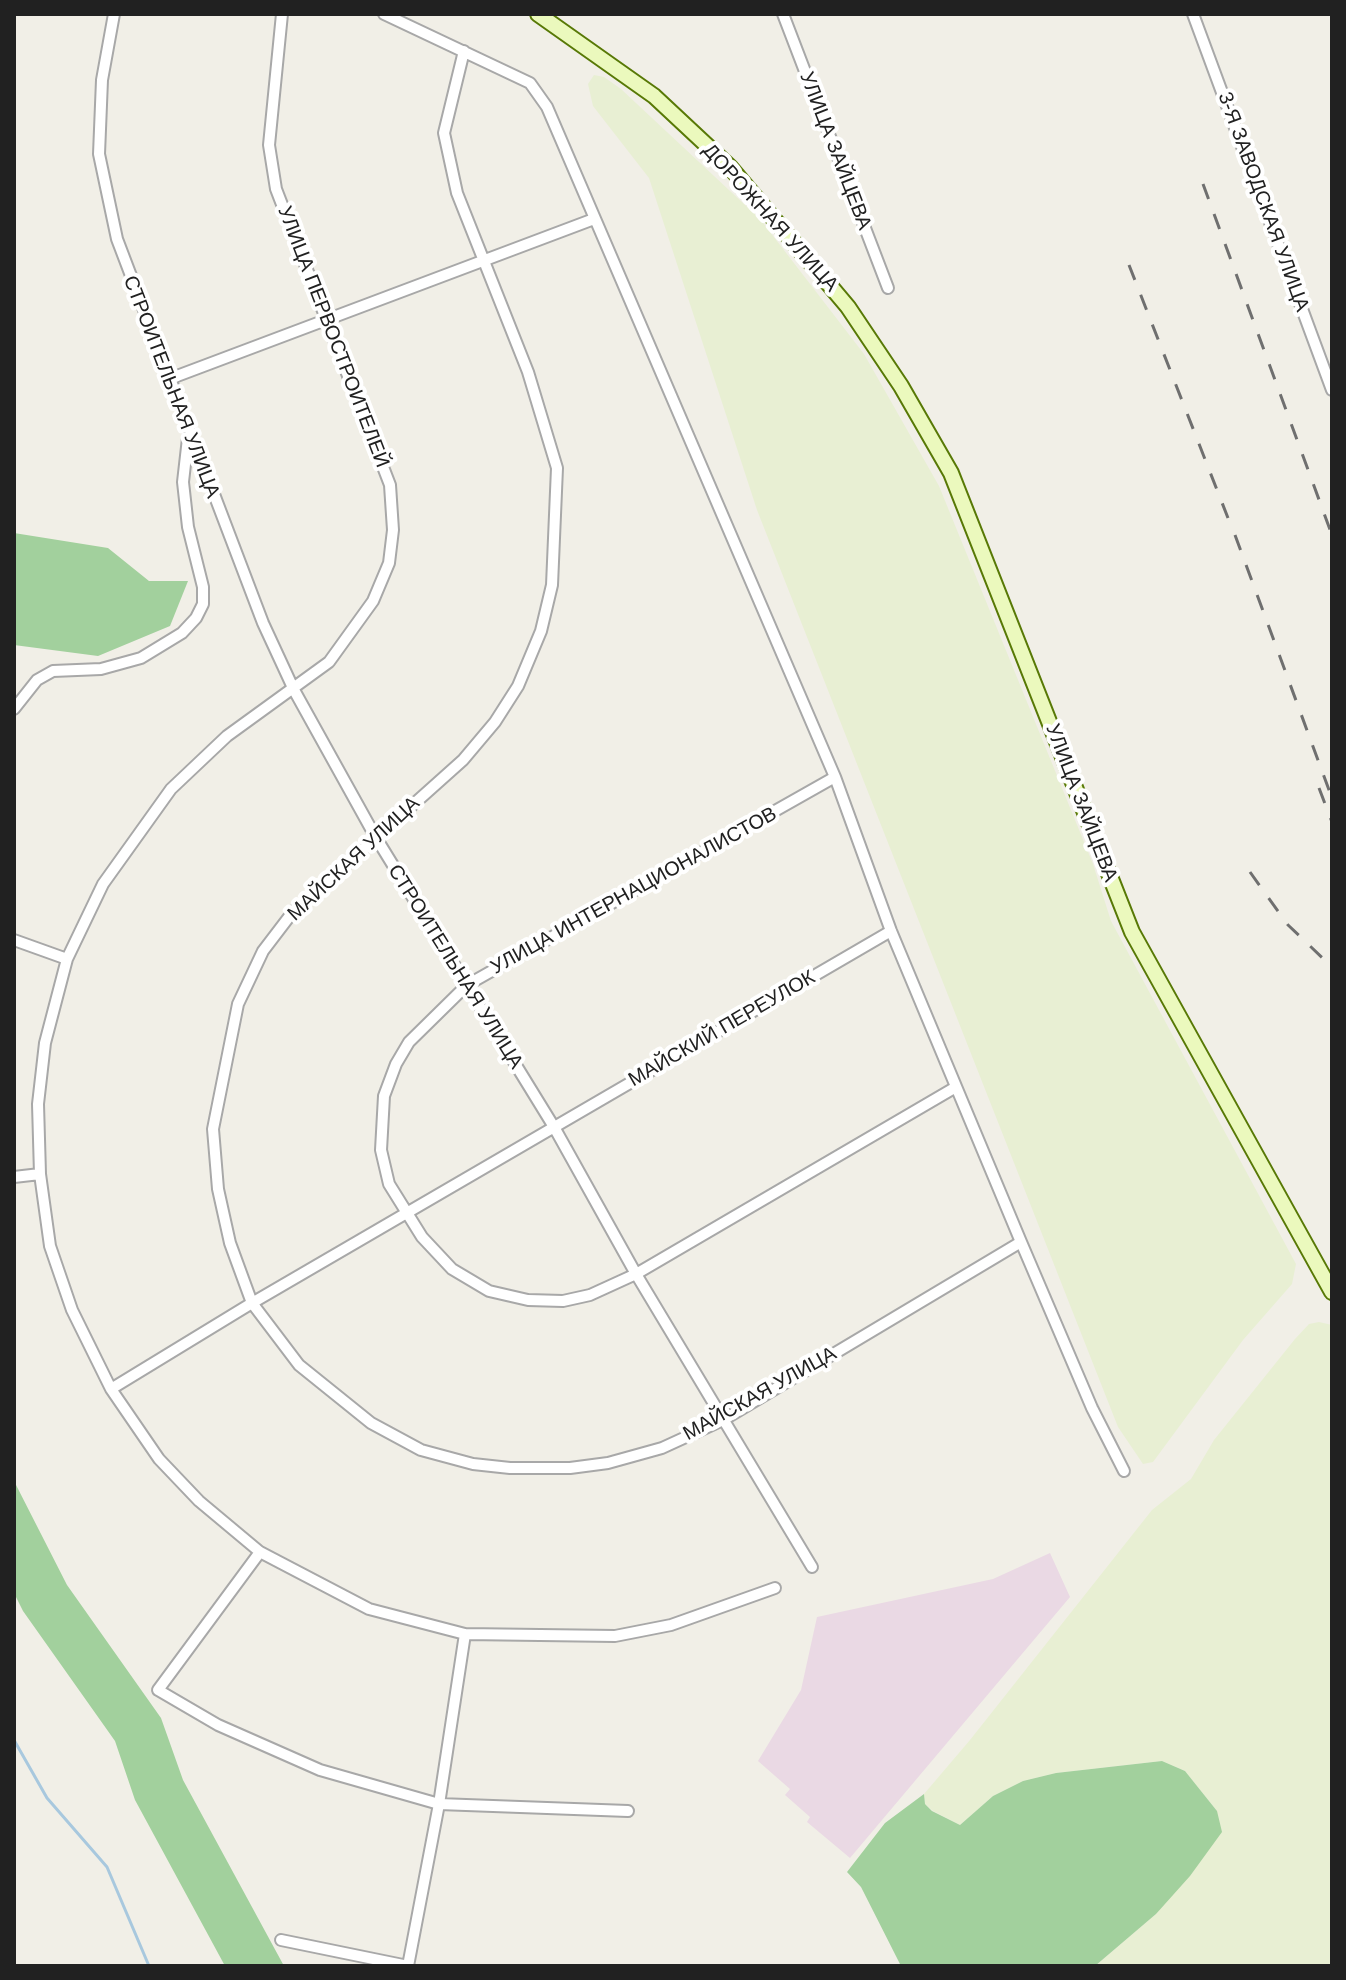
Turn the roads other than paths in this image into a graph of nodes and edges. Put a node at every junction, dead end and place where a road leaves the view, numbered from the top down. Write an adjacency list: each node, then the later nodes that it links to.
1 (114, 14): 13 (street, СТРОИТЕЛЬНАЯ УЛИЦА)
2 (282, 14): 12 (street, УЛИЦА ПЕРВОСТРОИТЕЛЕЙ)
3 (384, 14): 7 (street)
4 (538, 14): 11 (street, ДОРОЖНАЯ УЛИЦА)
5 (783, 14): 10 (street, УЛИЦА ЗАЙЦЕВА)
6 (1193, 14): 14 (street, 3-Я ЗАВОДСКАЯ УЛИЦА)
7 (464, 51): 8 (street); 9 (street, МАЙСКАЯ УЛИЦА)
8 (594, 219): 9 (street); 18 (street)
9 (486, 261): 12 (street); 19 (street, МАЙСКАЯ УЛИЦА)
10 (888, 288)
11 (848, 307): 31 (street, УЛИЦА ЗАЙЦЕВА)
12 (328, 321): 13 (street); 16 (street, УЛИЦА ПЕРВОСТРОИТЕЛЕЙ)
13 (169, 379): 15 (street, СТРОИТЕЛЬНАЯ УЛИЦА)
14 (1332, 390)
15 (188, 434): 16 (street, СТРОИТЕЛЬНАЯ УЛИЦА); 17 (street)
16 (294, 690): 19 (street, СТРОИТЕЛЬНАЯ УЛИЦА); 22 (street, УЛИЦА ПЕРВОСТРОИТЕЛЕЙ)
17 (14, 709)
18 (835, 777): 20 (street); 23 (street, УЛИЦА ИНТЕРНАЦИОНАЛИСТОВ)
19 (375, 836): 23 (street, СТРОИТЕЛЬНАЯ УЛИЦА); 32 (street, МАЙСКАЯ УЛИЦА)
20 (891, 931): 24 (street); 25 (street, МАЙСКИЙ ПЕРЕУЛОК)
21 (14, 940): 22 (street)
22 (67, 959): 26 (street, УЛИЦА ПЕРВОСТРОИТЕЛЕЙ)
23 (467, 985): 25 (street, СТРОИТЕЛЬНАЯ УЛИЦА); 28 (street, УЛИЦА ИНТЕРНАЦИОНАЛИСТОВ)
24 (956, 1087): 29 (street); 30 (street, УЛИЦА ИНТЕРНАЦИОНАЛИСТОВ)
25 (554, 1127): 28 (street, МАЙСКИЙ ПЕРЕУЛОК); 30 (street, СТРОИТЕЛЬНАЯ УЛИЦА)
26 (40, 1174): 27 (street); 33 (street, УЛИЦА ПЕРВОСТРОИТЕЛЕЙ)
27 (14, 1177)
28 (406, 1215): 30 (street, УЛИЦА ИНТЕРНАЦИОНАЛИСТОВ); 32 (street, МАЙСКИЙ ПЕРЕУЛОК)
29 (1021, 1242): 34 (street, МАЙСКАЯ УЛИЦА); 35 (street)
30 (636, 1274): 34 (street, СТРОИТЕЛЬНАЯ УЛИЦА)
31 (1332, 1292)
32 (252, 1303): 33 (street, МАЙСКИЙ ПЕРЕУЛОК); 34 (street, МАЙСКАЯ УЛИЦА)
33 (111, 1389): 36 (street, УЛИЦА ПЕРВОСТРОИТЕЛЕЙ)
34 (723, 1420): 37 (street, СТРОИТЕЛЬНАЯ УЛИЦА)
35 (1124, 1471)
36 (260, 1552): 39 (street, УЛИЦА ПЕРВОСТРОИТЕЛЕЙ); 40 (street)
37 (812, 1567)
38 (775, 1588): 39 (street, УЛИЦА ПЕРВОСТРОИТЕЛЕЙ)
39 (465, 1634): 40 (street)
40 (439, 1804): 41 (street); 43 (street)
41 (628, 1811)
42 (281, 1940): 43 (street)
43 (408, 1966)

